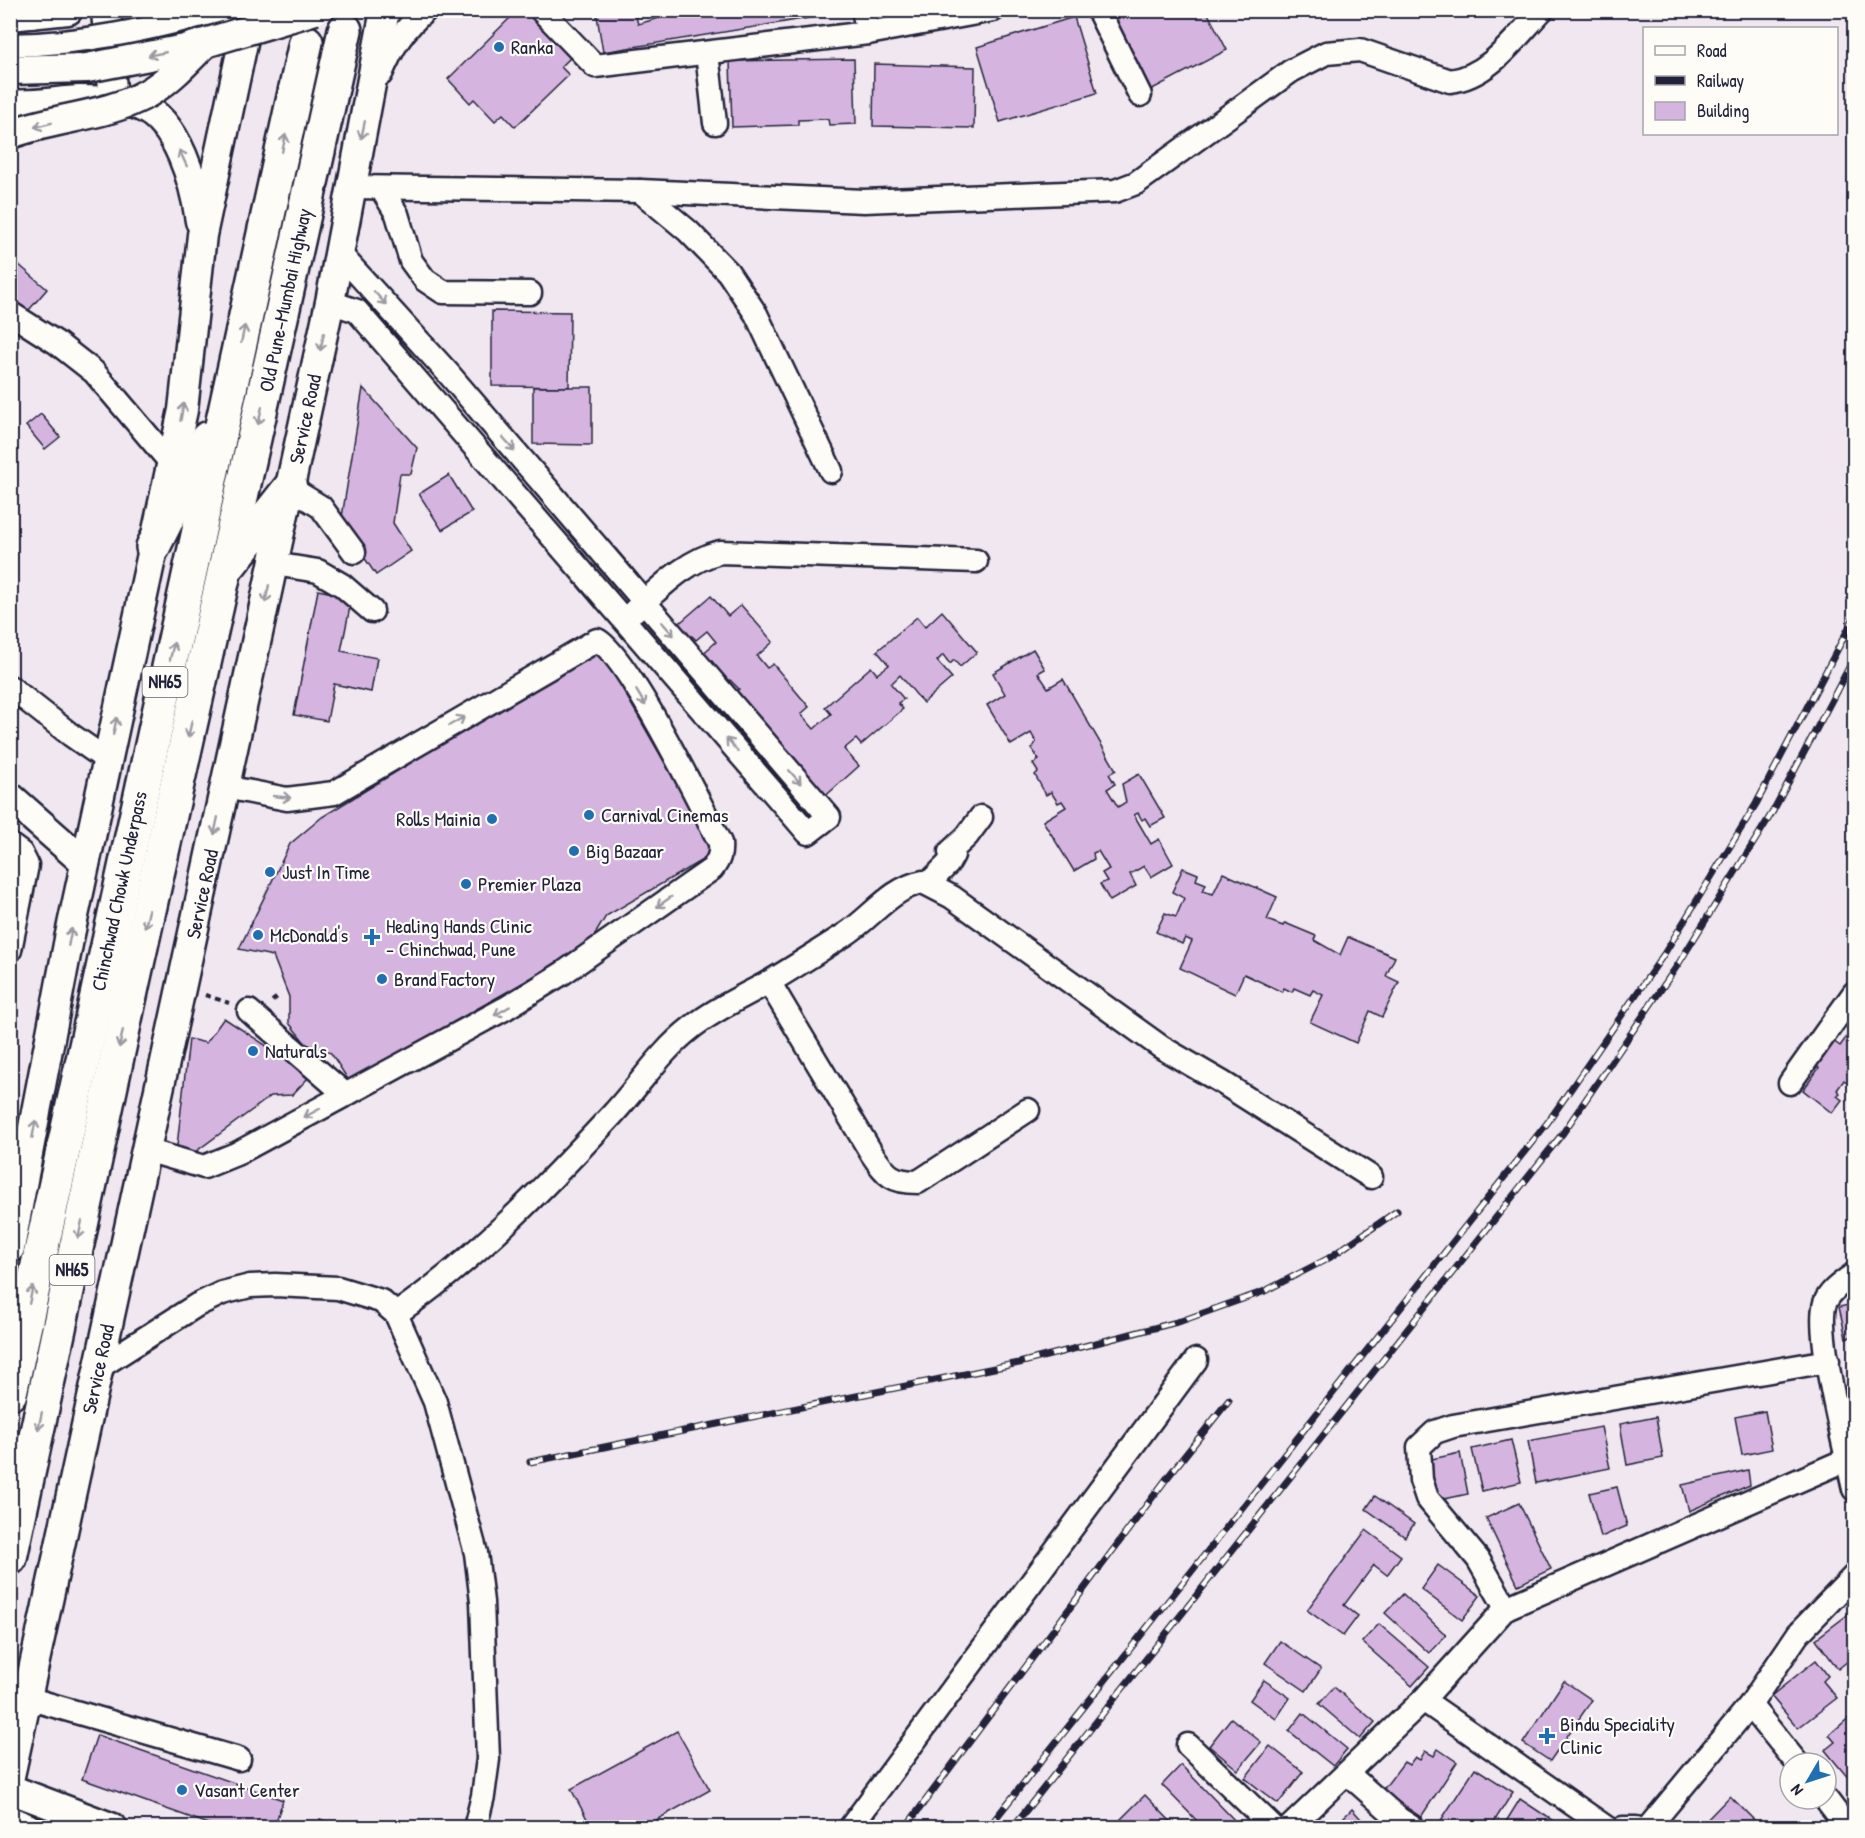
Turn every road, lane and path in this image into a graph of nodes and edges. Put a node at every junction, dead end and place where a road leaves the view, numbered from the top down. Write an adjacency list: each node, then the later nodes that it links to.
1 (68, 10): 13 (main road)
2 (106, 10): 23 (main road)
3 (221, 10): 18 (street, bridge)
4 (250, 10): 30 (main road)
5 (315, 10): 17 (main road, bridge)
6 (385, 10): 22 (main road, Service Road)
7 (426, 10): 22 (street)
8 (541, 10): 19 (street)
9 (863, 10): 15 (street)
10 (993, 10): 15 (street)
11 (1098, 10): 21 (street)
12 (1542, 10): 29 (street)
13 (10, 16)
14 (345, 30): 47 (highway, Old Pune–Mumbai Highway / NH65, one-way to 47)
15 (868, 33): 19 (street)
16 (306, 42): 36 (highway, Old Pune–Mumbai Highway / NH65, one-way to 16)
17 (204, 44): 20 (main road, one-way to 20, bridge); 26 (main road, one-way to 26, bridge)
18 (10, 45)
19 (707, 53): 25 (street)
20 (10, 70)
21 (1140, 95)
22 (369, 101): 27 (main road, Service Road, one-way to 27)
23 (113, 103): 24 (main road); 30 (main road, one-way to 23)
24 (13, 106)
25 (715, 123)
26 (10, 134)
27 (351, 187): 28 (street); 31 (main road, Service Road)
28 (381, 188): 29 (street); 32 (street)
29 (640, 191): 39 (street)
30 (202, 235): 38 (main road, one-way to 30)
31 (340, 254): 33 (main road, Service Road); 35 (street, one-way to 35)
32 (530, 293)
33 (330, 302): 37 (street); 40 (main road, Service Road, one-way to 40)
34 (10, 313): 38 (street)
35 (448, 373): 37 (street); 41 (street, one-way to 41)
36 (230, 391): 42 (highway); 74 (highway, Chinchwad Chowk Underpass / NH65, one-way to 36)
37 (427, 391): 43 (street)
38 (171, 463): 42 (main road)
39 (831, 471)
40 (290, 488): 44 (street); 46 (main road, Service Road); 47 (highway)
41 (584, 531): 43 (street); 48 (street)
42 (153, 547): 52 (main road, one-way to 42)
43 (563, 549): 50 (street)
44 (354, 552)
45 (976, 561): 48 (street)
46 (274, 564): 49 (street); 53 (main road, Service Road, one-way to 53)
47 (226, 570): 77 (highway, Chinchwad Chowk Underpass / NH65, one-way to 77)
48 (645, 602): 50 (street); 50 (street, one-way to 50)
49 (372, 611)
50 (624, 620)
51 (10, 687): 52 (street)
52 (107, 760): 57 (main road)
53 (225, 787): 64 (street, one-way to 64); 66 (main road, Service Road, one-way to 66)
54 (10, 797): 57 (main road)
55 (981, 818): 58 (street)
56 (10, 844): 59 (street)
57 (86, 863): 68 (main road, one-way to 57)
58 (928, 884): 60 (street); 67 (street)
59 (10, 950)
60 (769, 981): 65 (street); 70 (street)
61 (1854, 993): 63 (street)
62 (249, 1011): 64 (street)
63 (1790, 1083)
64 (346, 1095): 66 (street, one-way to 66)
65 (1028, 1110)
66 (146, 1150): 73 (main road, Service Road)
67 (1371, 1178)
68 (10, 1248)
69 (1854, 1274): 72 (street)
70 (396, 1314): 73 (street); 93 (street)
71 (1196, 1360): 94 (street)
72 (1828, 1361): 75 (street); 79 (street)
73 (98, 1368): 80 (main road, Service Road)
74 (10, 1393)
75 (1848, 1460): 76 (street); 79 (street)
76 (1854, 1489)
77 (10, 1558)
78 (1854, 1576): 82 (street)
79 (1506, 1608): 81 (street)
80 (27, 1698): 85 (street); 87 (main road, Service Road)
81 (1423, 1700): 86 (street); 98 (street)
82 (1750, 1705): 84 (street); 101 (street)
83 (1188, 1744): 95 (street)
84 (1787, 1751)
85 (239, 1759)
86 (1347, 1773): 96 (street); 97 (street)
87 (10, 1776)
88 (10, 1792): 92 (main road)
89 (1835, 1811): 102 (street)
90 (10, 1821): 91 (main road)
91 (27, 1827)
92 (113, 1827)
93 (474, 1827)
94 (850, 1827)
95 (1274, 1827)
96 (1289, 1827)
97 (1413, 1827)
98 (1607, 1827)
99 (1623, 1827): 100 (street)
100 (1636, 1827)
101 (1648, 1827)
102 (1848, 1827)

